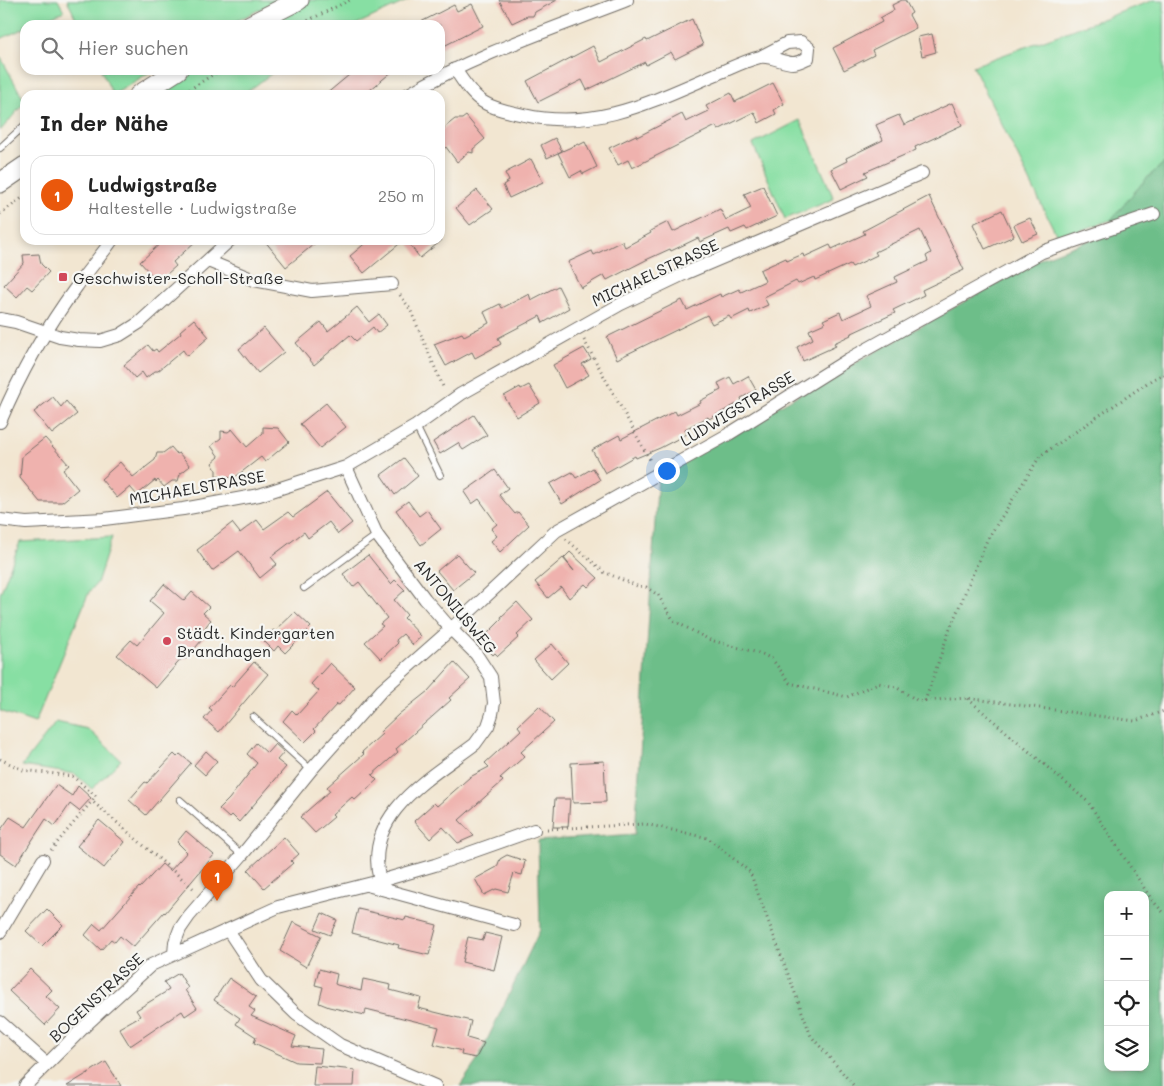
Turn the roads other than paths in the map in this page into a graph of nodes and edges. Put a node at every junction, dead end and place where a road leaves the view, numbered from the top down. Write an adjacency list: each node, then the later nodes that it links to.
1 (299, 0): 3 (main road)
2 (627, 0): 5 (street)
3 (260, 20)
4 (762, 56): 5 (street)
5 (455, 69): 6 (street)
6 (445, 74)
7 (170, 75): 9 (main road)
8 (444, 75): 10 (street)
9 (147, 90)
10 (416, 90)
11 (20, 130): 12 (lane)
12 (0, 148)
13 (20, 169): 15 (main road)
14 (922, 173): 24 (street, MICHAELSTRASSE)
15 (0, 183)
16 (1154, 214): 30 (street, LUDWIGSTRASSE)
17 (108, 245): 22 (street)
18 (225, 245): 19 (street)
19 (208, 261): 20 (street); 22 (street)
20 (392, 284)
21 (0, 319): 22 (street)
22 (46, 332): 23 (street)
23 (0, 422)
24 (416, 426): 25 (street, MICHAELSTRASSE); 26 (lane)
25 (346, 467): 27 (street, MICHAELSTRASSE); 28 (street, ANTONIUSWEG)
26 (440, 475)
27 (0, 520)
28 (378, 535): 29 (lane); 30 (street, ANTONIUSWEG)
29 (304, 588)
30 (451, 629): 32 (street, LUDWIGSTRASSE); 37 (street, ANTONIUSWEG)
31 (253, 717): 32 (lane)
32 (311, 770): 35 (street, LUDWIGSTRASSE)
33 (180, 800): 35 (lane)
34 (534, 830): 37 (street, BOGENSTRASSE)
35 (242, 855): 42 (street, LUDWIGSTRASSE)
36 (43, 860): 41 (street)
37 (380, 881): 38 (street, BOGENSTRASSE)
38 (366, 885): 39 (street, BOGENSTRASSE); 40 (street, BOGENSTRASSE)
39 (514, 925)
40 (228, 930): 42 (street, BOGENSTRASSE); 46 (street)
41 (0, 932)
42 (174, 954): 44 (street, BOGENSTRASSE)
43 (0, 1022): 44 (street, BOGENSTRASSE)
44 (47, 1064): 45 (street, BOGENSTRASSE)
45 (26, 1086)
46 (435, 1086)

